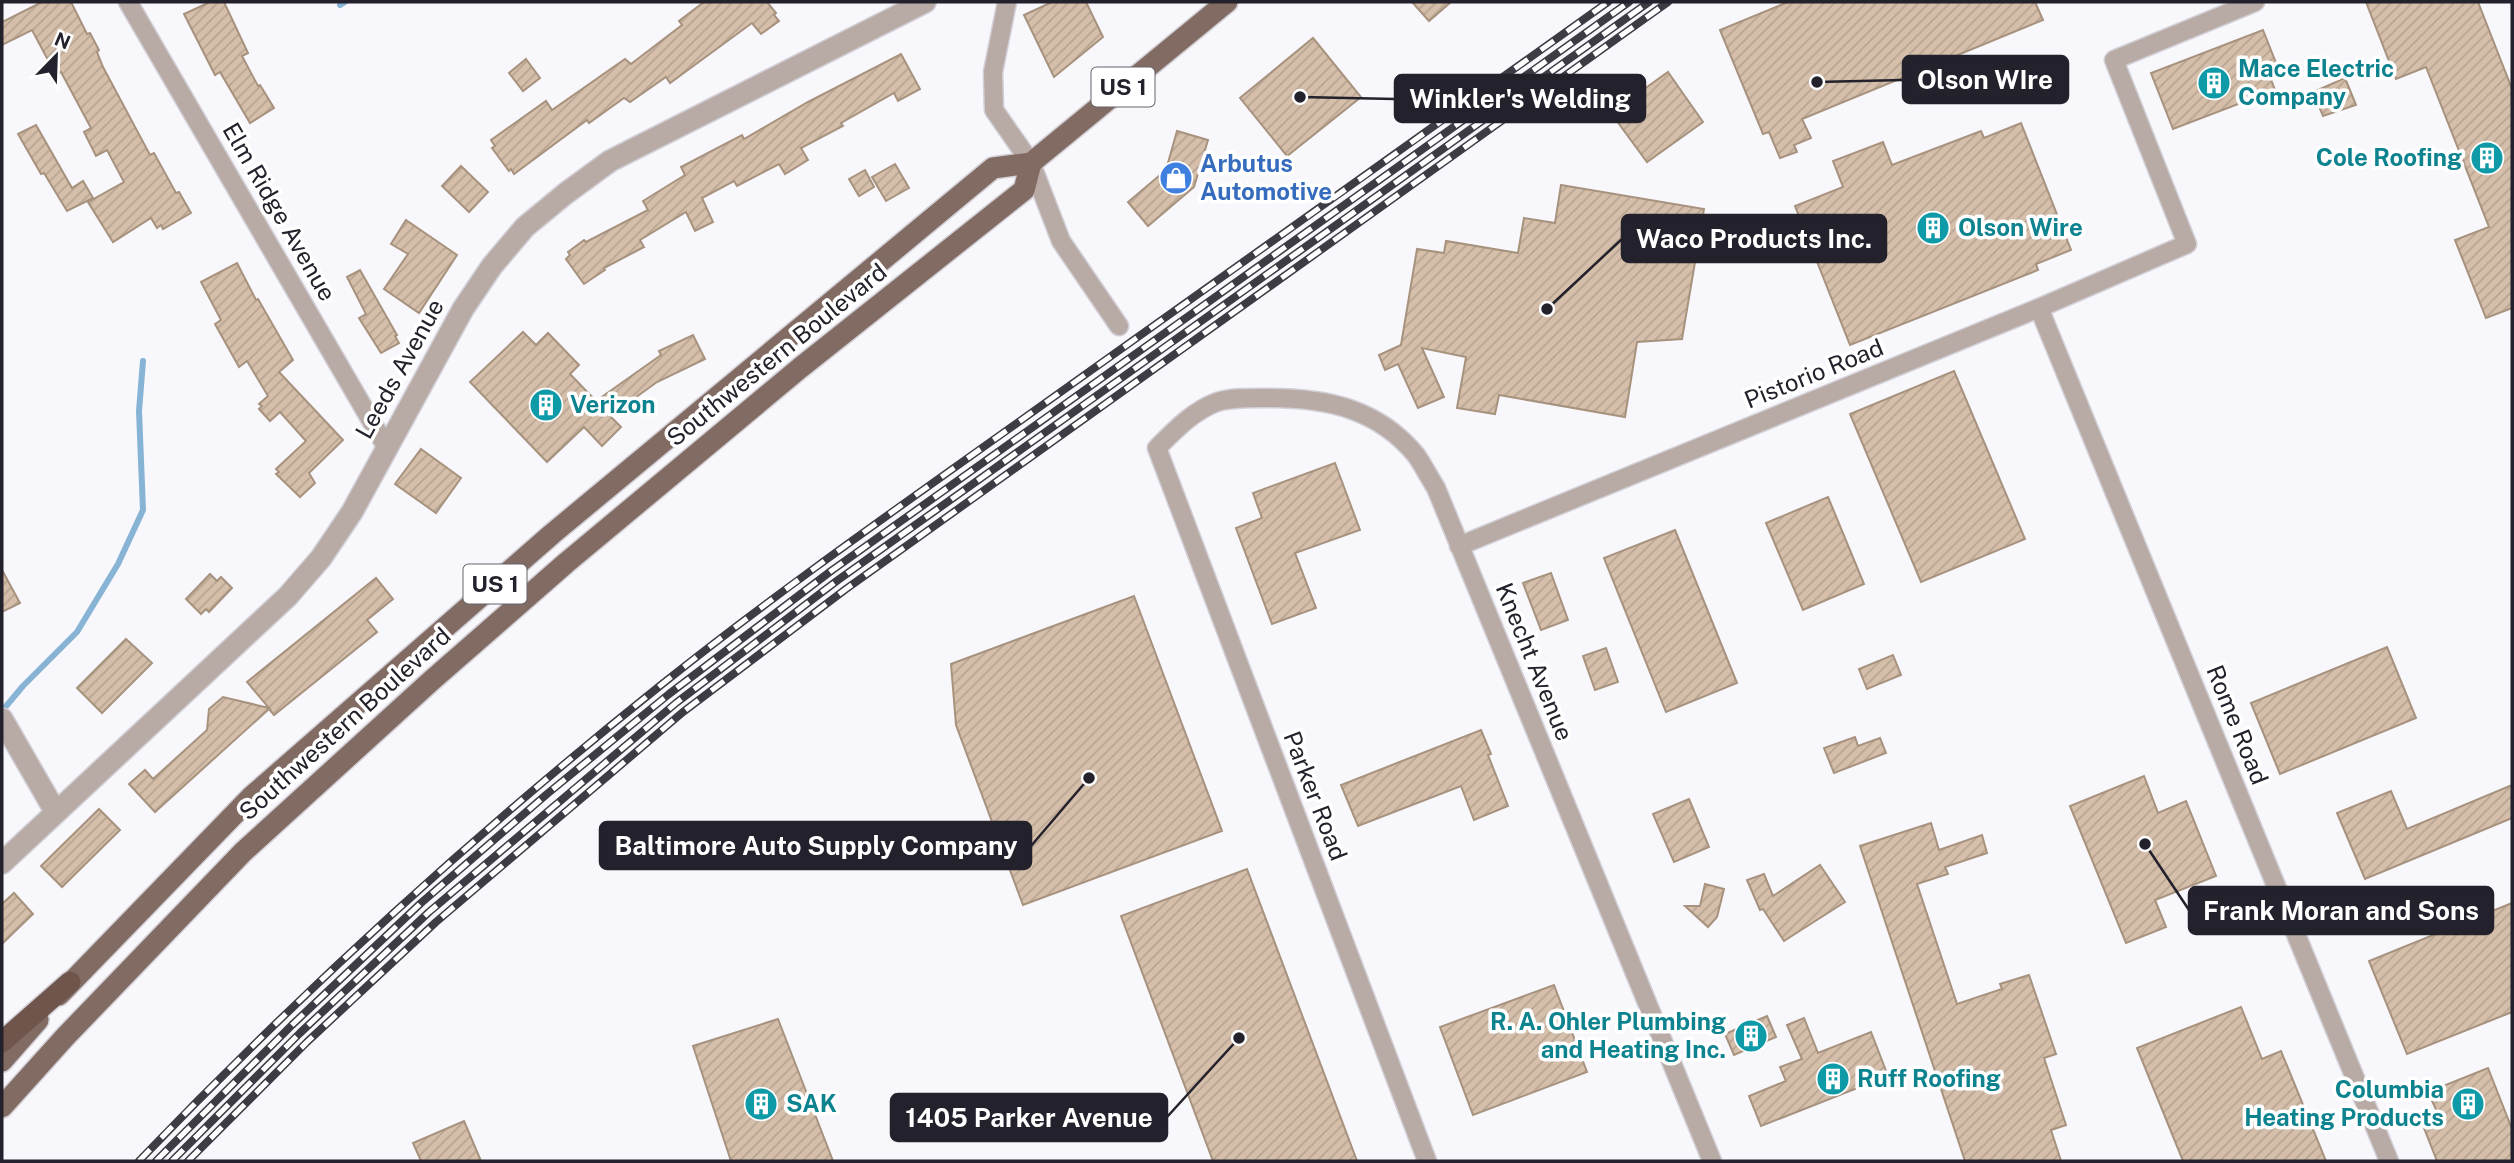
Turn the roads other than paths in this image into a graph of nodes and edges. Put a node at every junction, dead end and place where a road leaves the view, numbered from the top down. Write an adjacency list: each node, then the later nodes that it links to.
1 (128, 2): 9 (street, Elm Ridge Avenue)
2 (925, 2): 9 (street, Leeds Avenue)
3 (1007, 2): 6 (street)
4 (1227, 2): 6 (main road, Southwestern Boulevard / US 1)
5 (2255, 2): 7 (street, Pistorio Road)
6 (1031, 163): 8 (street); 15 (main road, Southwestern Boulevard / US 1); 18 (main road, Southwestern Boulevard / US 1)
7 (2039, 308): 11 (street, Pistorio Road); 21 (street, Rome Road)
8 (1119, 326)
9 (387, 447): 13 (street, Leeds Avenue)
10 (1157, 448): 11 (street, Knecht Avenue); 19 (street, Parker Road)
11 (1459, 546): 20 (street, Knecht Avenue)
12 (2, 719): 13 (street)
13 (55, 811): 14 (street, Leeds Avenue)
14 (2, 863)
15 (70, 982): 16 (highway); 17 (main road, Southwestern Boulevard / US 1)
16 (2, 1042)
17 (2, 1061)
18 (2, 1107)
19 (1427, 1161)
20 (1712, 1161)
21 (2389, 1161)

